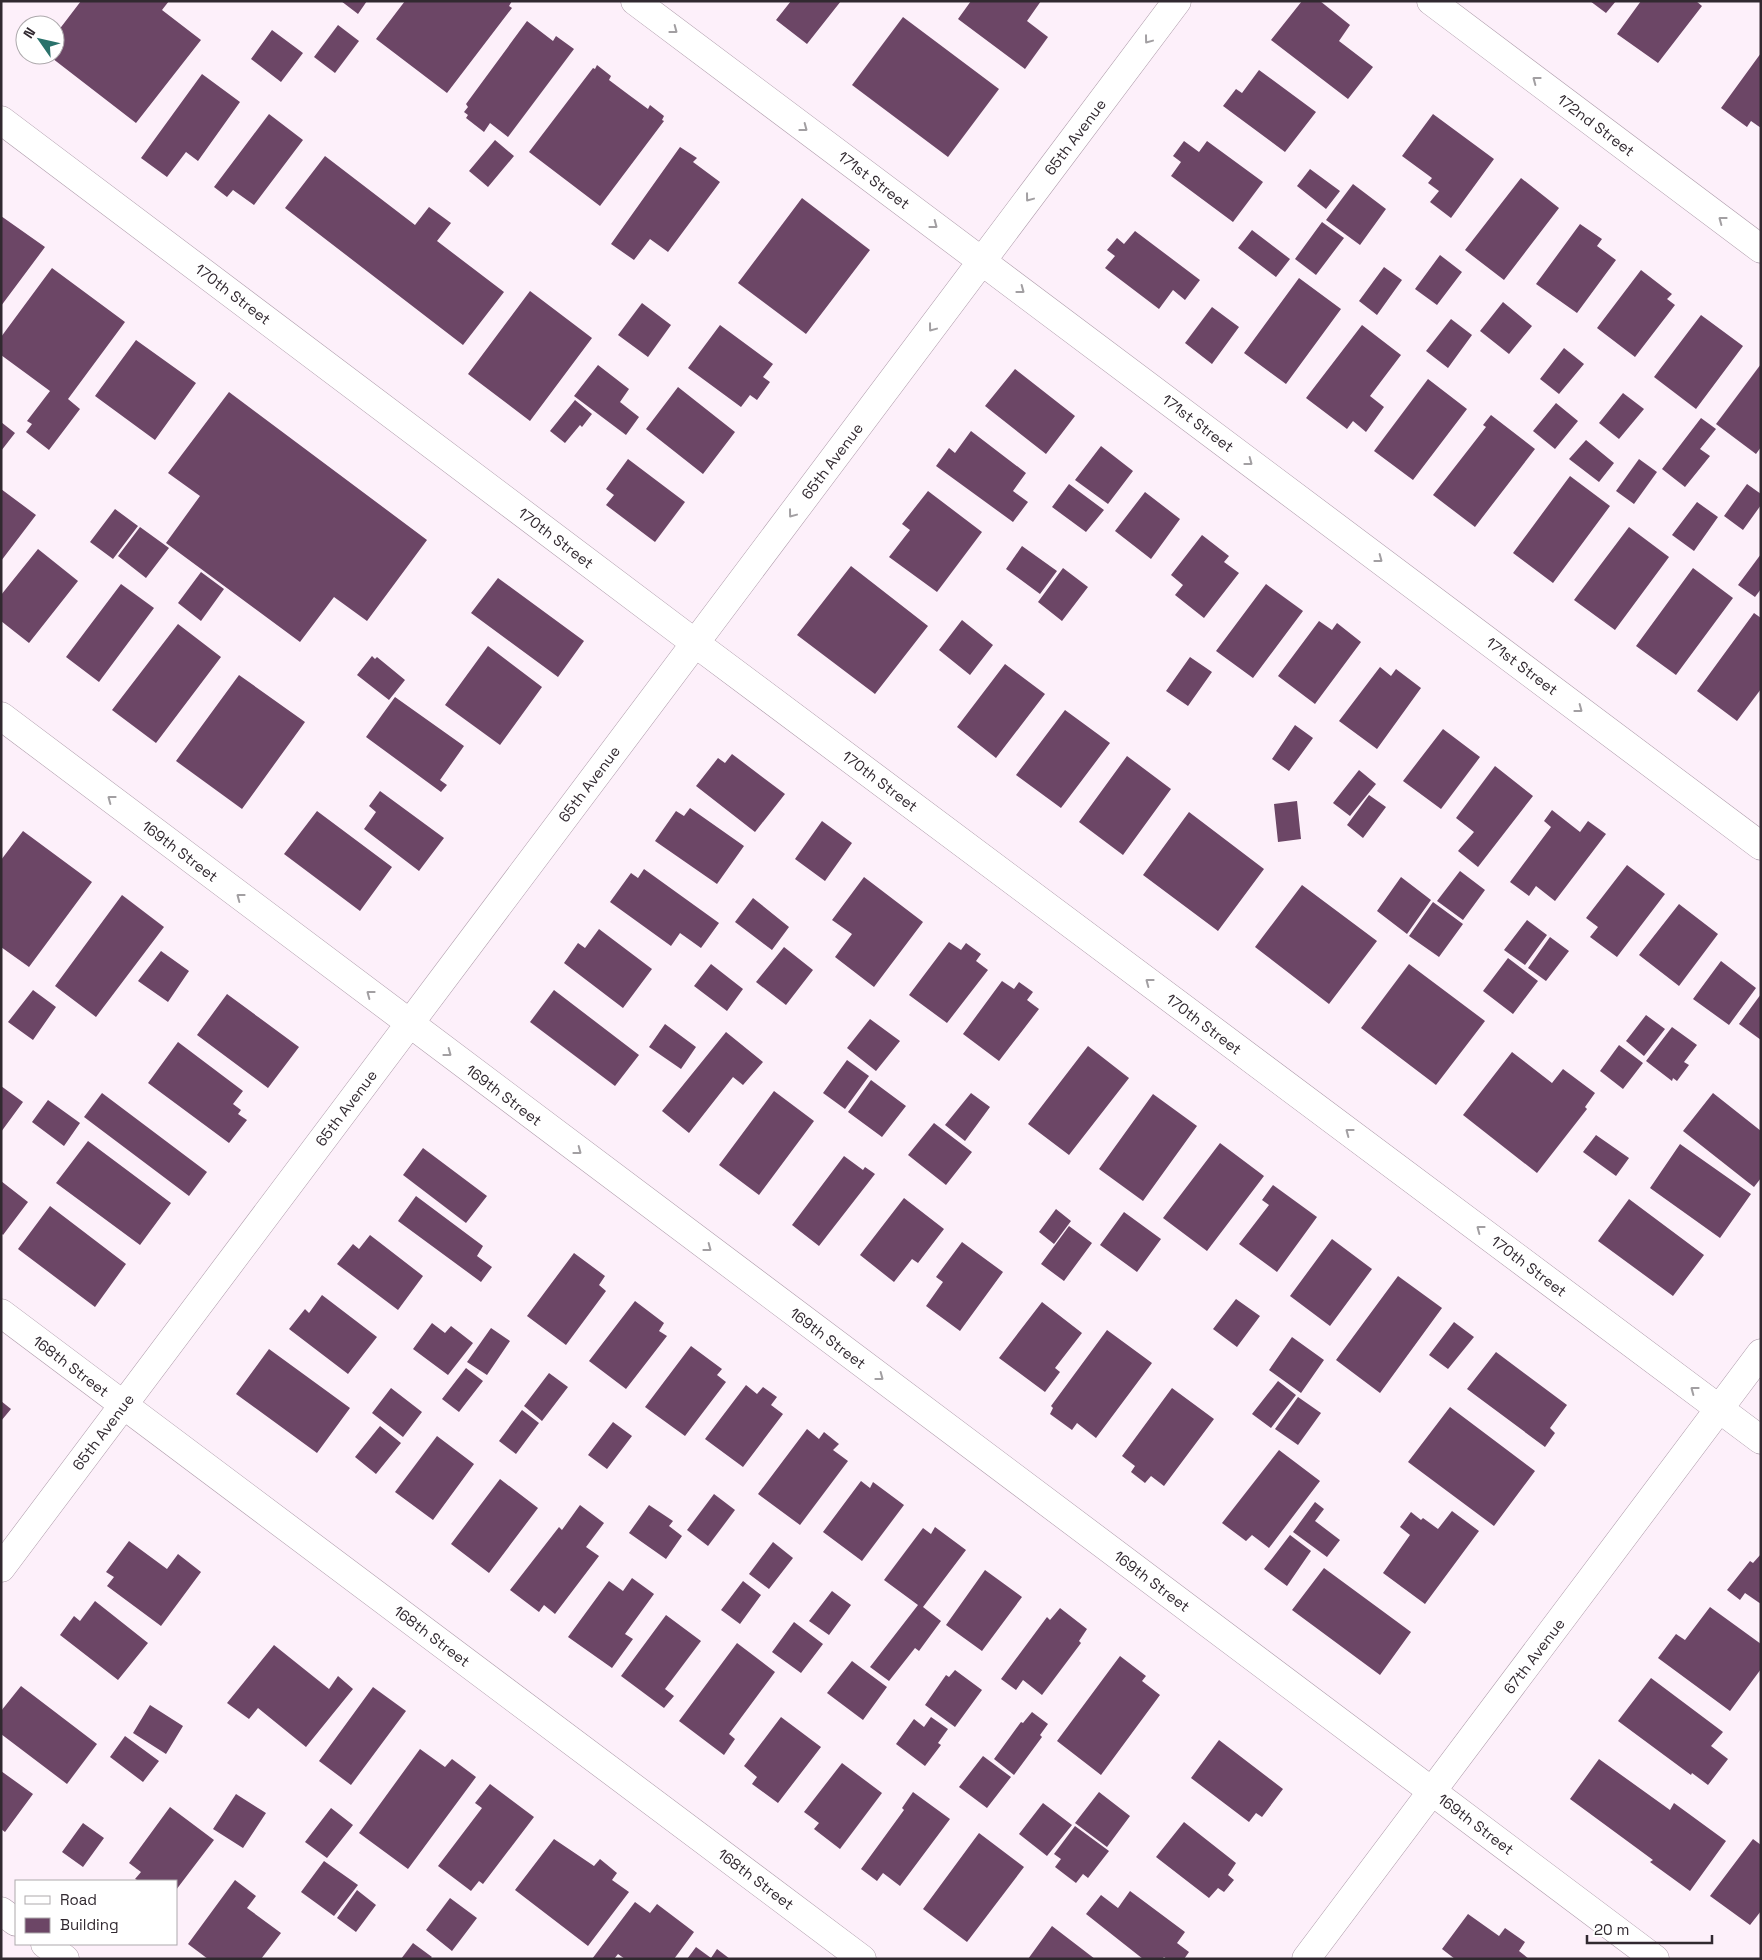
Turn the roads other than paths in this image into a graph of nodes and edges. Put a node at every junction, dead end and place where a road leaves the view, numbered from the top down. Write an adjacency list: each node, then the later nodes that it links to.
1 (635, 1): 6 (street, 171st Street, one-way to 6)
2 (1177, 1): 6 (street, 65th Avenue, one-way to 6)
3 (1431, 1): 5 (street, 172nd Street, one-way to 3)
4 (1, 120): 7 (street, 170th Street)
5 (1761, 249)
6 (982, 261): 7 (street, 65th Avenue, one-way to 7); 9 (street, 171st Street, one-way to 9)
7 (695, 643): 10 (street, 65th Avenue); 14 (street, 170th Street, one-way to 7)
8 (1, 716): 10 (street, 169th Street, one-way to 8)
9 (1761, 846)
10 (409, 1024): 13 (street, 65th Avenue); 17 (street, 169th Street, one-way to 17)
11 (1, 1313): 13 (street, 168th Street)
12 (1761, 1353): 14 (street, 67th Avenue)
13 (123, 1405): 16 (street, 65th Avenue); 22 (street, 168th Street)
14 (1719, 1408): 15 (street, 170th Street); 17 (street, 67th Avenue)
15 (1761, 1440)
16 (1, 1568)
17 (1433, 1792): 23 (street, 67th Avenue); 24 (street, 169th Street)
18 (1, 1910): 19 (street)
19 (15, 1921)
20 (46, 1945): 21 (street)
21 (65, 1959)
22 (862, 1959)
23 (1306, 1959)
24 (1655, 1959)

